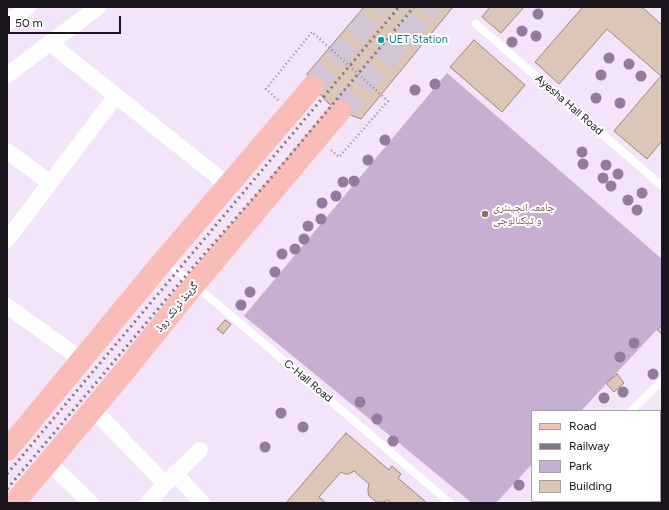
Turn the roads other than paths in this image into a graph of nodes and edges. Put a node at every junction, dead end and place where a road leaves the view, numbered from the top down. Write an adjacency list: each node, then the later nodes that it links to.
1 (28, 7): 3 (street)
2 (98, 7): 5 (street)
3 (7, 24)
4 (476, 24): 13 (lane, Ayesha Hall Road)
5 (50, 43): 6 (street); 8 (street)
6 (7, 75)
7 (313, 86): 12 (main road)
8 (116, 96): 11 (street); 12 (street)
9 (340, 111): 16 (main road, گرینڈ ٹرنک روڈ)
10 (7, 151): 11 (street)
11 (50, 183): 14 (street)
12 (228, 185): 15 (main road)
13 (662, 186)
14 (7, 240)
15 (164, 260): 16 (lane, C-Hall Road); 18 (main road)
16 (194, 285): 20 (main road, گرینڈ ٹرنک روڈ); 30 (lane, C-Hall Road)
17 (7, 306): 18 (street)
18 (82, 360): 22 (main road)
19 (662, 381): 21 (lane)
20 (93, 409): 24 (main road, گرینڈ ٹرنک روڈ); 25 (street)
21 (632, 410)
22 (7, 450)
23 (200, 450): 25 (street)
24 (48, 462): 26 (main road, گرینڈ ٹرنک روڈ); 27 (street)
25 (170, 479): 28 (street); 29 (street)
26 (14, 503)
27 (91, 503)
28 (148, 503)
29 (202, 503)
30 (450, 503)

